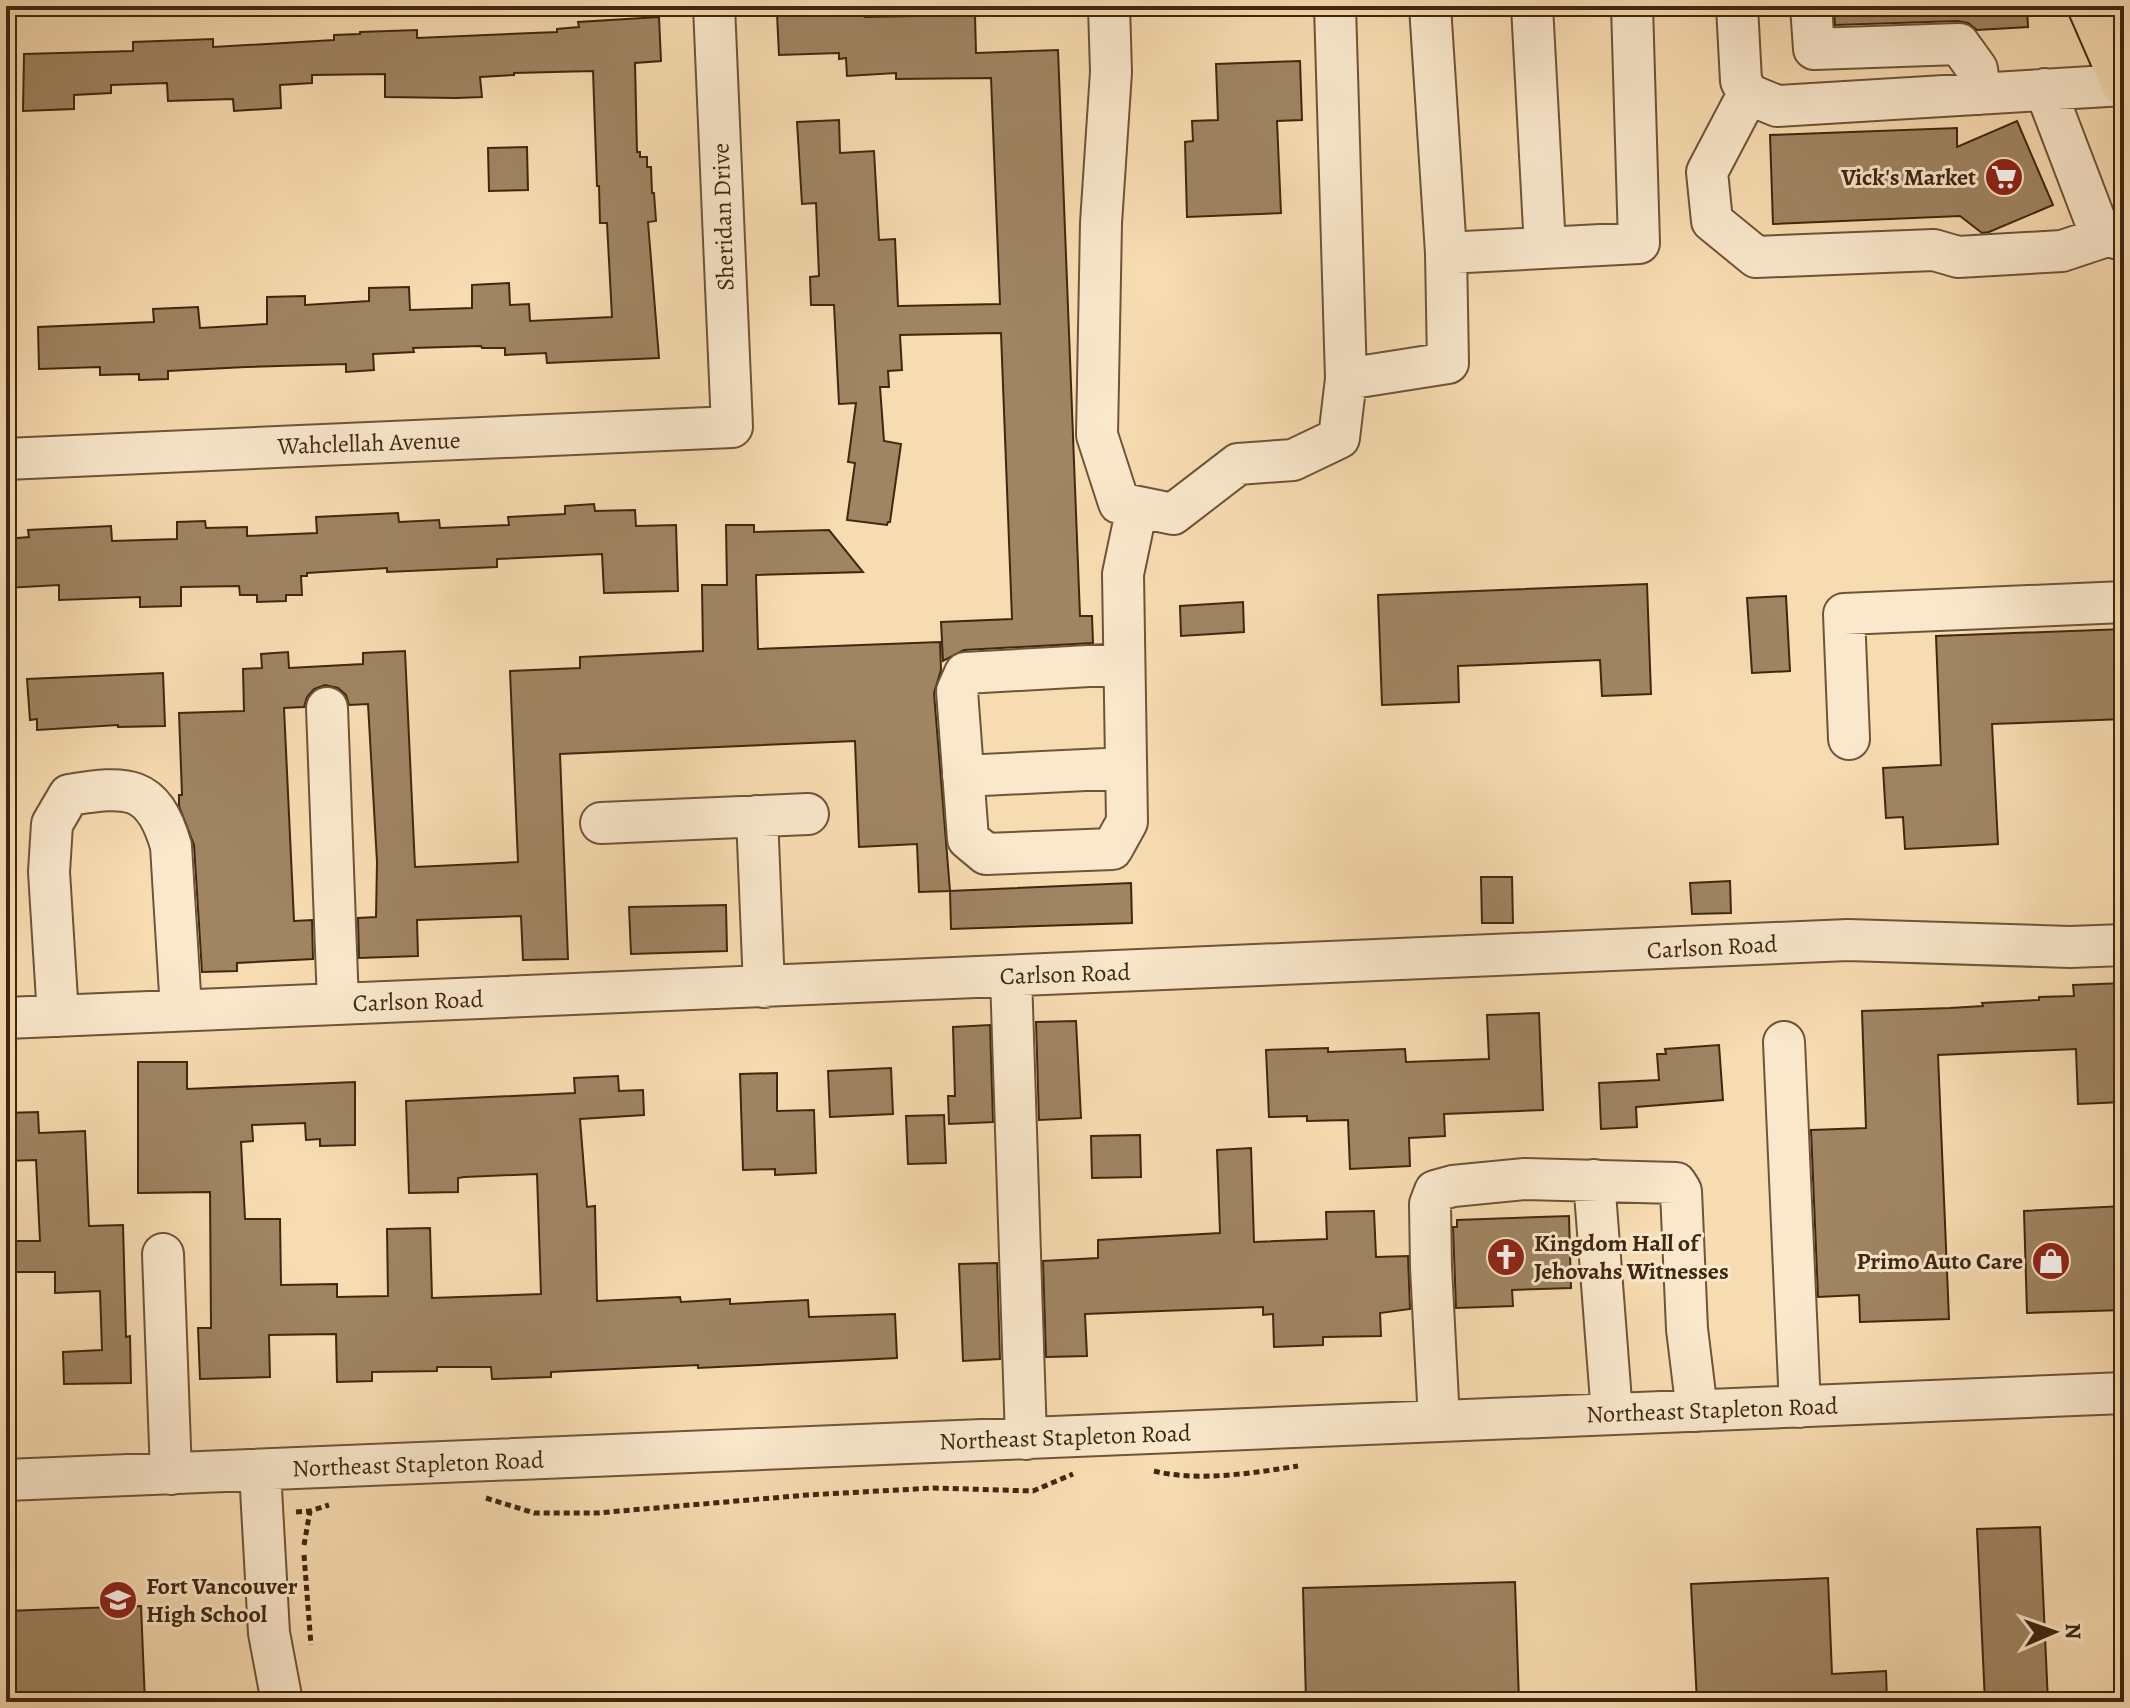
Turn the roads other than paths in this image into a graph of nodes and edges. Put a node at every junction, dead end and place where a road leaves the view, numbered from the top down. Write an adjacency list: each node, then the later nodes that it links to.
1 (714, 6): 18 (street, Sheridan Drive)
2 (1109, 6): 20 (street)
3 (1335, 6): 17 (street)
4 (1430, 6): 16 (street)
5 (1532, 6): 15 (street)
6 (1632, 6): 15 (street)
7 (1737, 6): 12 (street)
8 (1811, 6): 13 (street)
9 (2090, 6): 10 (main road)
10 (2124, 84): 11 (street)
11 (2045, 89): 13 (street); 14 (street)
12 (1748, 94): 13 (street); 14 (street)
13 (1980, 94)
14 (2110, 235)
15 (1545, 248): 16 (street)
16 (1446, 253): 17 (street)
17 (1346, 379): 20 (street)
18 (732, 427): 19 (street, Wahclellah Avenue)
19 (6, 459)
20 (1137, 507): 22 (street)
21 (2124, 602): 24 (street)
22 (1124, 664): 25 (street); 26 (street)
23 (327, 708): 33 (street)
24 (1849, 739)
25 (1126, 768): 26 (street); 26 (street)
26 (963, 776)
27 (808, 814): 28 (street)
28 (757, 816): 29 (street); 32 (street)
29 (601, 823)
30 (2124, 945): 31 (street, Carlson Road)
31 (1011, 976): 32 (street, Carlson Road); 45 (street)
32 (764, 987): 33 (street, Carlson Road)
33 (338, 1004): 34 (street, Carlson Road)
34 (181, 1010): 35 (street, Carlson Road); 35 (street)
35 (58, 1016): 36 (street, Carlson Road)
36 (6, 1018)
37 (1784, 1042): 41 (street)
38 (1594, 1180): 42 (street); 43 (street); 44 (street)
39 (163, 1254): 47 (street)
40 (2124, 1393): 41 (street, Northeast Stapleton Road)
41 (1800, 1407): 42 (street, Northeast Stapleton Road)
42 (1697, 1411): 43 (street, Northeast Stapleton Road)
43 (1612, 1414): 44 (street, Northeast Stapleton Road)
44 (1439, 1421): 45 (street, Northeast Stapleton Road)
45 (1026, 1439): 46 (street, Northeast Stapleton Road)
46 (260, 1471): 47 (street, Northeast Stapleton Road); 49 (street)
47 (171, 1474): 48 (street, Northeast Stapleton Road)
48 (6, 1480)
49 (282, 1702)

